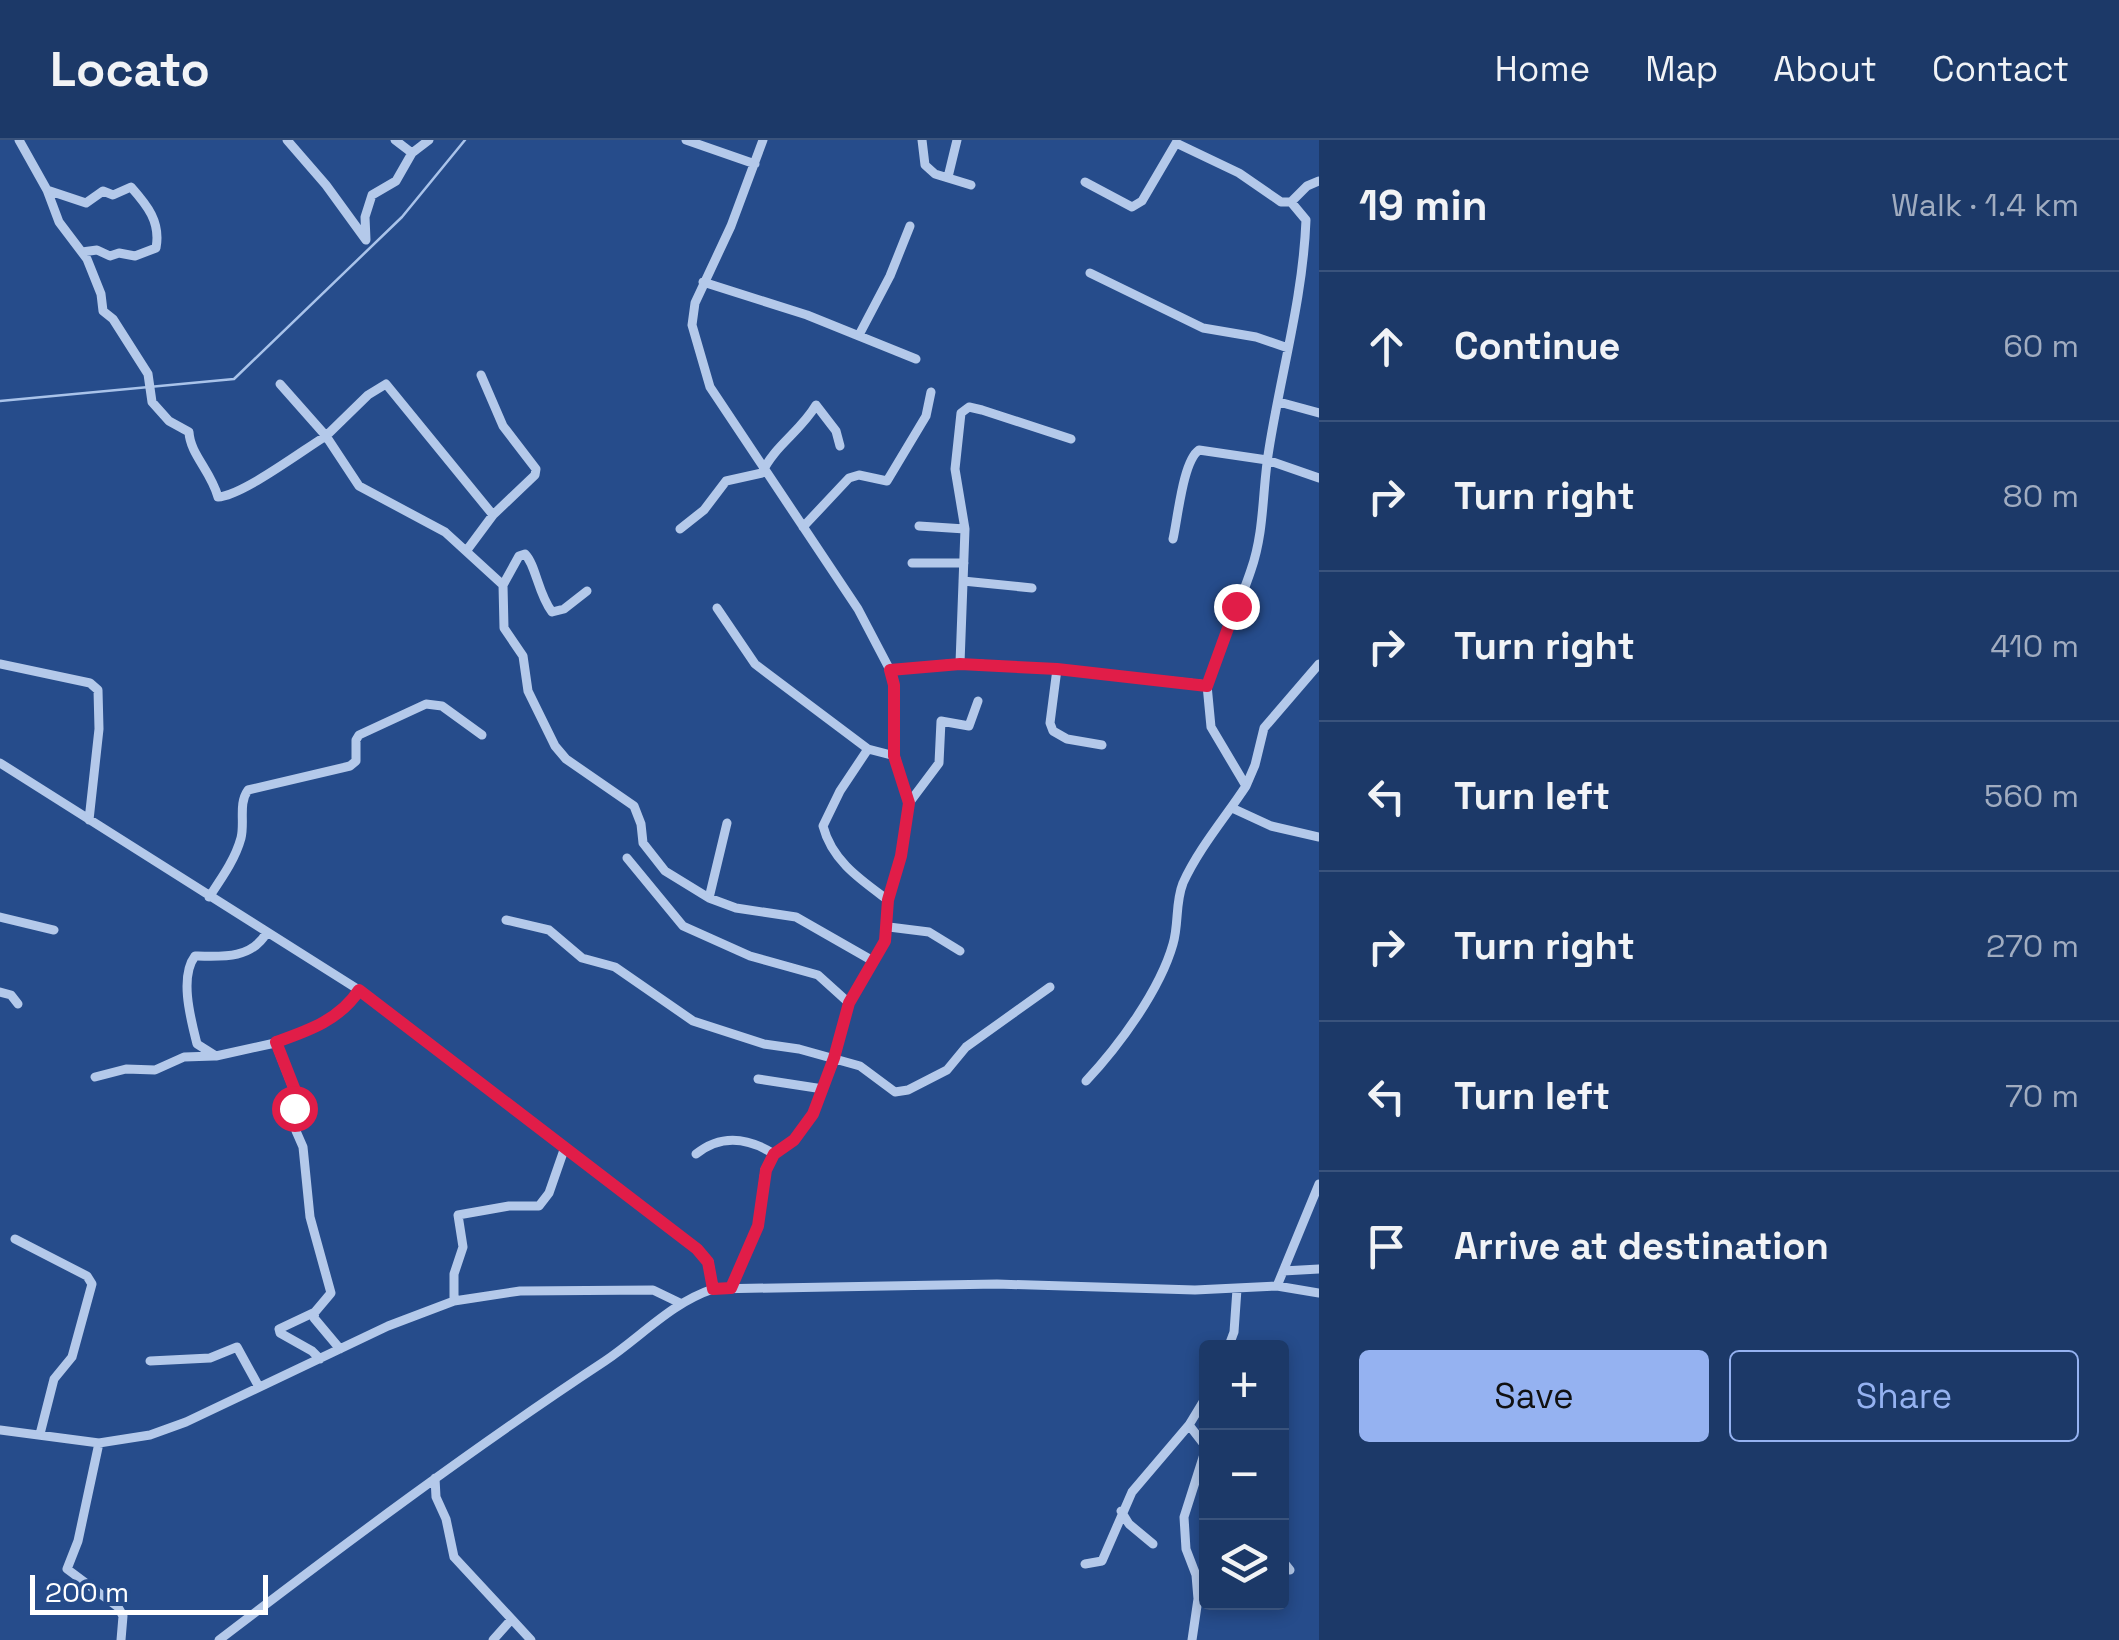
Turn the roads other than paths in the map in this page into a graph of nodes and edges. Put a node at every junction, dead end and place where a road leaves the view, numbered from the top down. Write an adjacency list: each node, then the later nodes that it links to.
1 (20, 140): 16 (street)
2 (287, 140): 10 (street)
3 (395, 140): 10 (street)
4 (429, 140): 10 (street)
5 (686, 140): 11 (street)
6 (764, 140): 11 (street)
7 (922, 140): 12 (street)
8 (957, 140): 12 (street)
9 (1174, 142): 14 (street); 17 (street)
10 (412, 153)
11 (755, 164): 21 (street)
12 (948, 178): 15 (street)
13 (1319, 181): 17 (street)
14 (1085, 182)
15 (971, 185)
16 (47, 190): 19 (street); 19 (street)
17 (1291, 202): 23 (street)
18 (910, 226): 22 (street)
19 (82, 252): 30 (street)
20 (1090, 273): 23 (street)
21 (704, 282): 22 (street); 34 (street)
22 (859, 334): 24 (street)
23 (1288, 348): 28 (street)
24 (916, 360)
25 (481, 375): 36 (street)
26 (280, 384): 30 (street)
27 (930, 392): 38 (street)
28 (1279, 402): 29 (street); 33 (street)
29 (1319, 413)
30 (326, 436): 36 (street); 42 (street)
31 (1072, 439): 40 (street)
32 (840, 446): 34 (street)
33 (1267, 460): 35 (street); 41 (street); 55 (street)
34 (766, 466): 38 (street); 39 (street)
35 (1319, 478)
36 (492, 515): 42 (street)
37 (919, 526): 40 (street)
38 (803, 527): 54 (street)
39 (680, 529)
40 (965, 529): 44 (street)
41 (1173, 539)
42 (467, 550): 46 (street)
43 (912, 563): 44 (street)
44 (964, 563): 45 (street)
45 (964, 581): 47 (street); 51 (street)
46 (502, 585): 48 (street); 70 (street)
47 (1032, 588)
48 (587, 591)
49 (718, 608): 59 (street)
50 (0, 664): 65 (street)
51 (960, 664): 53 (street); 54 (street)
52 (1319, 664): 62 (street)
53 (1057, 669): 55 (street); 58 (street)
54 (890, 670): 60 (street)
55 (1207, 686): 62 (street)
56 (978, 701): 63 (street)
57 (482, 735): 69 (street)
58 (1102, 745)
59 (868, 749): 60 (street); 71 (street)
60 (894, 756): 63 (street)
61 (0, 763): 65 (street)
62 (1246, 786): 64 (street)
63 (909, 803): 71 (street)
64 (1232, 808): 67 (street); 89 (street)
65 (89, 820): 69 (street)
66 (727, 823): 70 (street)
67 (1319, 837)
68 (627, 858): 82 (street)
69 (209, 897): 76 (street)
70 (709, 898): 78 (street)
71 (888, 900): 74 (street)
72 (0, 917): 75 (street)
73 (506, 920): 86 (street)
74 (889, 927): 77 (street); 78 (street)
75 (54, 930)
76 (268, 932): 80 (street); 85 (street)
77 (960, 951)
78 (873, 962): 82 (street)
79 (1050, 987): 86 (street)
80 (359, 990): 84 (street); 91 (street)
81 (0, 992): 83 (street)
82 (849, 1003): 86 (street)
83 (18, 1004)
84 (276, 1042): 85 (street); 105 (street)
85 (216, 1056): 87 (street)
86 (834, 1058): 90 (street)
87 (96, 1077)
88 (758, 1079): 90 (street)
89 (1086, 1080)
90 (823, 1089): 93 (street)
91 (565, 1146): 100 (street); 103 (street)
92 (696, 1154): 93 (street)
93 (774, 1154): 99 (street)
94 (1319, 1184): 97 (street)
95 (14, 1239): 114 (street)
96 (1319, 1269): 97 (street)
97 (1284, 1271): 98 (street)
98 (1277, 1286): 101 (street); 102 (street)
99 (731, 1288): 100 (street); 101 (street)
100 (713, 1289): 104 (street)
101 (1237, 1289): 106 (street)
102 (1319, 1292)
103 (454, 1301): 104 (street); 107 (street)
104 (680, 1302): 118 (street)
105 (315, 1312): 107 (street); 108 (street)
106 (1231, 1340)
107 (340, 1350): 108 (street)
108 (320, 1359): 110 (street)
109 (150, 1361): 110 (street)
110 (259, 1388): 116 (street)
111 (1199, 1409): 112 (street)
112 (1189, 1426): 115 (street); 119 (street)
113 (0, 1430): 114 (street)
114 (40, 1434): 116 (street)
115 (1199, 1439)
116 (99, 1443): 123 (street)
117 (1199, 1470): 127 (street)
118 (435, 1478): 122 (street); 124 (street)
119 (1121, 1511): 120 (street); 121 (street)
120 (1154, 1544)
121 (1085, 1564)
122 (510, 1621): 125 (street); 126 (street)
123 (121, 1640)
124 (220, 1640)
125 (493, 1640)
126 (531, 1640)
127 (1192, 1640)

